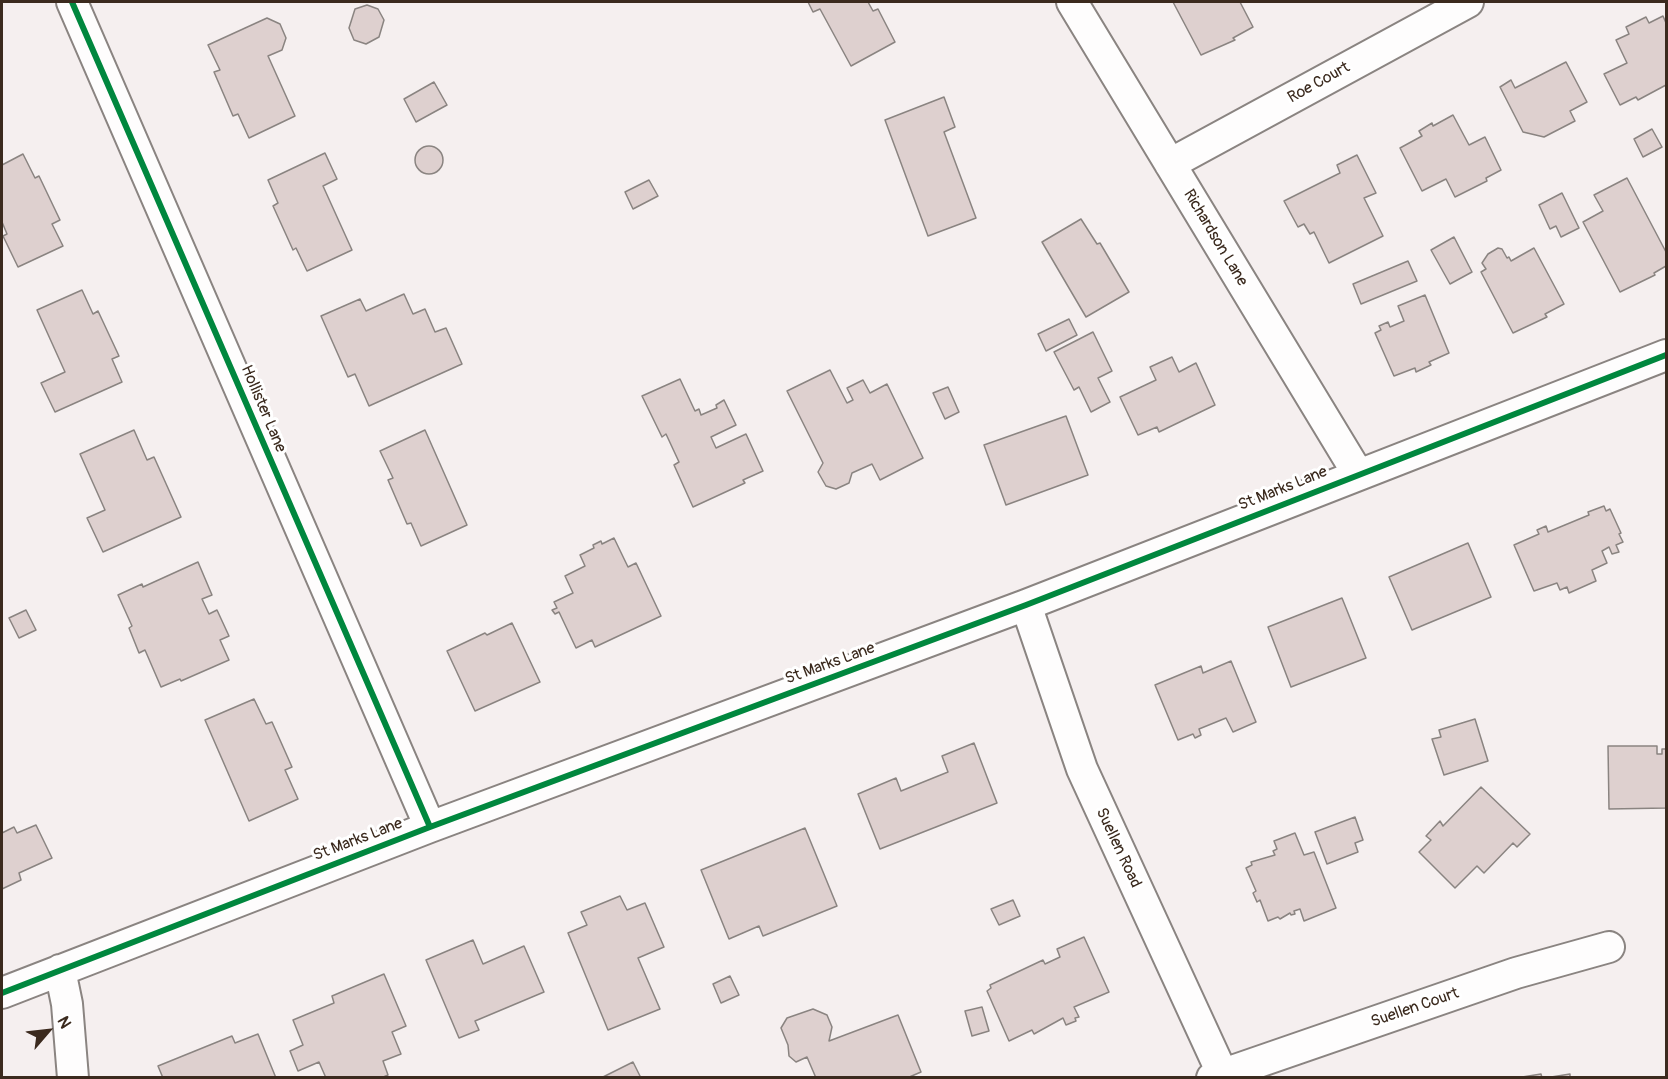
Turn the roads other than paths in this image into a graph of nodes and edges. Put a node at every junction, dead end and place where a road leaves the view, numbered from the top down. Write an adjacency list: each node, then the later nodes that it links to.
1 (72, 2): 8 (street, Hollister Lane)
2 (1072, 2): 4 (street, Richardson Lane)
3 (1468, 2): 4 (street, Roe Court)
4 (1170, 164): 6 (street, Richardson Lane)
5 (1666, 355): 6 (street, St Marks Lane)
6 (1358, 474): 7 (street, St Marks Lane)
7 (1026, 605): 8 (street, St Marks Lane); 12 (street, Suellen Road)
8 (430, 827): 10 (street, St Marks Lane)
9 (1609, 947): 12 (street, Suellen Court)
10 (60, 970): 11 (street, St Marks Lane); 13 (street)
11 (2, 993)
12 (1217, 1075)
13 (73, 1077)

